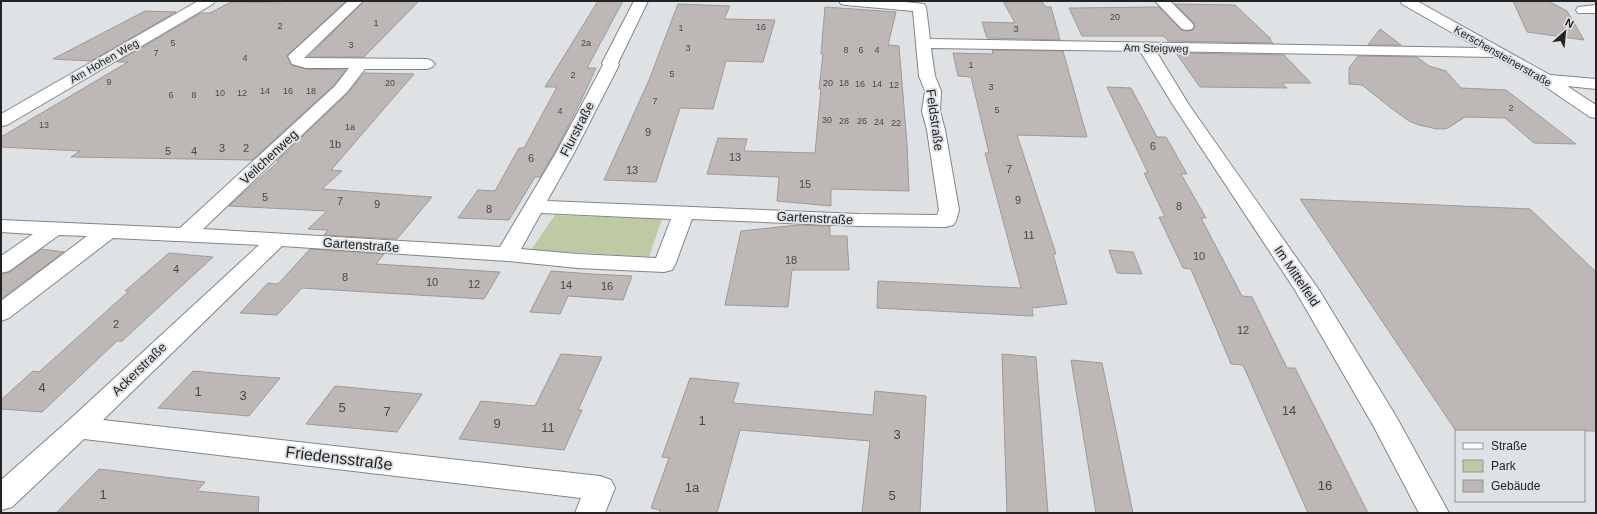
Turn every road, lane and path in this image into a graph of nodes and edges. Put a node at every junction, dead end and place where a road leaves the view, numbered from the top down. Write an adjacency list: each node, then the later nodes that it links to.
1 (208, 1): 16 (street, Am Hohen Weg)
2 (356, 1): 12 (street)
3 (641, 1): 17 (street, Flurstraße)
4 (846, 1): 8 (street)
5 (1162, 1): 7 (street)
6 (1407, 1): 10 (street, Kerschensteinerstraße)
7 (1187, 26)
8 (924, 43): 9 (street, Am Steigweg); 19 (street, Feldstraße)
9 (1146, 48): 10 (street, Am Steigweg); 31 (street, Im Mittelfeld)
10 (1498, 53): 13 (street, Kerschensteinerstraße)
11 (427, 64): 12 (street)
12 (356, 71): 23 (street, Veilchenweg)
13 (1546, 80): 14 (street); 15 (street, Kerschensteinerstraße)
14 (1596, 84)
15 (1596, 113)
16 (1, 121)
17 (534, 207): 18 (street, Gartenstraße); 25 (street, Flurstraße)
18 (684, 212): 19 (street, Gartenstraße); 25 (street, Gartenstraße)
19 (946, 221)
20 (1, 226): 21 (street, Gartenstraße)
21 (54, 228): 22 (street, Gartenstraße); 26 (street)
22 (108, 231): 23 (street, Gartenstraße); 27 (street)
23 (185, 235): 24 (street, Gartenstraße)
24 (277, 239): 25 (street, Gartenstraße); 28 (street, Ackerstraße)
25 (507, 254)
26 (1, 266)
27 (1, 313)
28 (78, 428): 29 (street, Ackerstraße); 30 (street, Friedensstraße)
29 (1, 498)
30 (595, 500)
31 (1434, 513)

